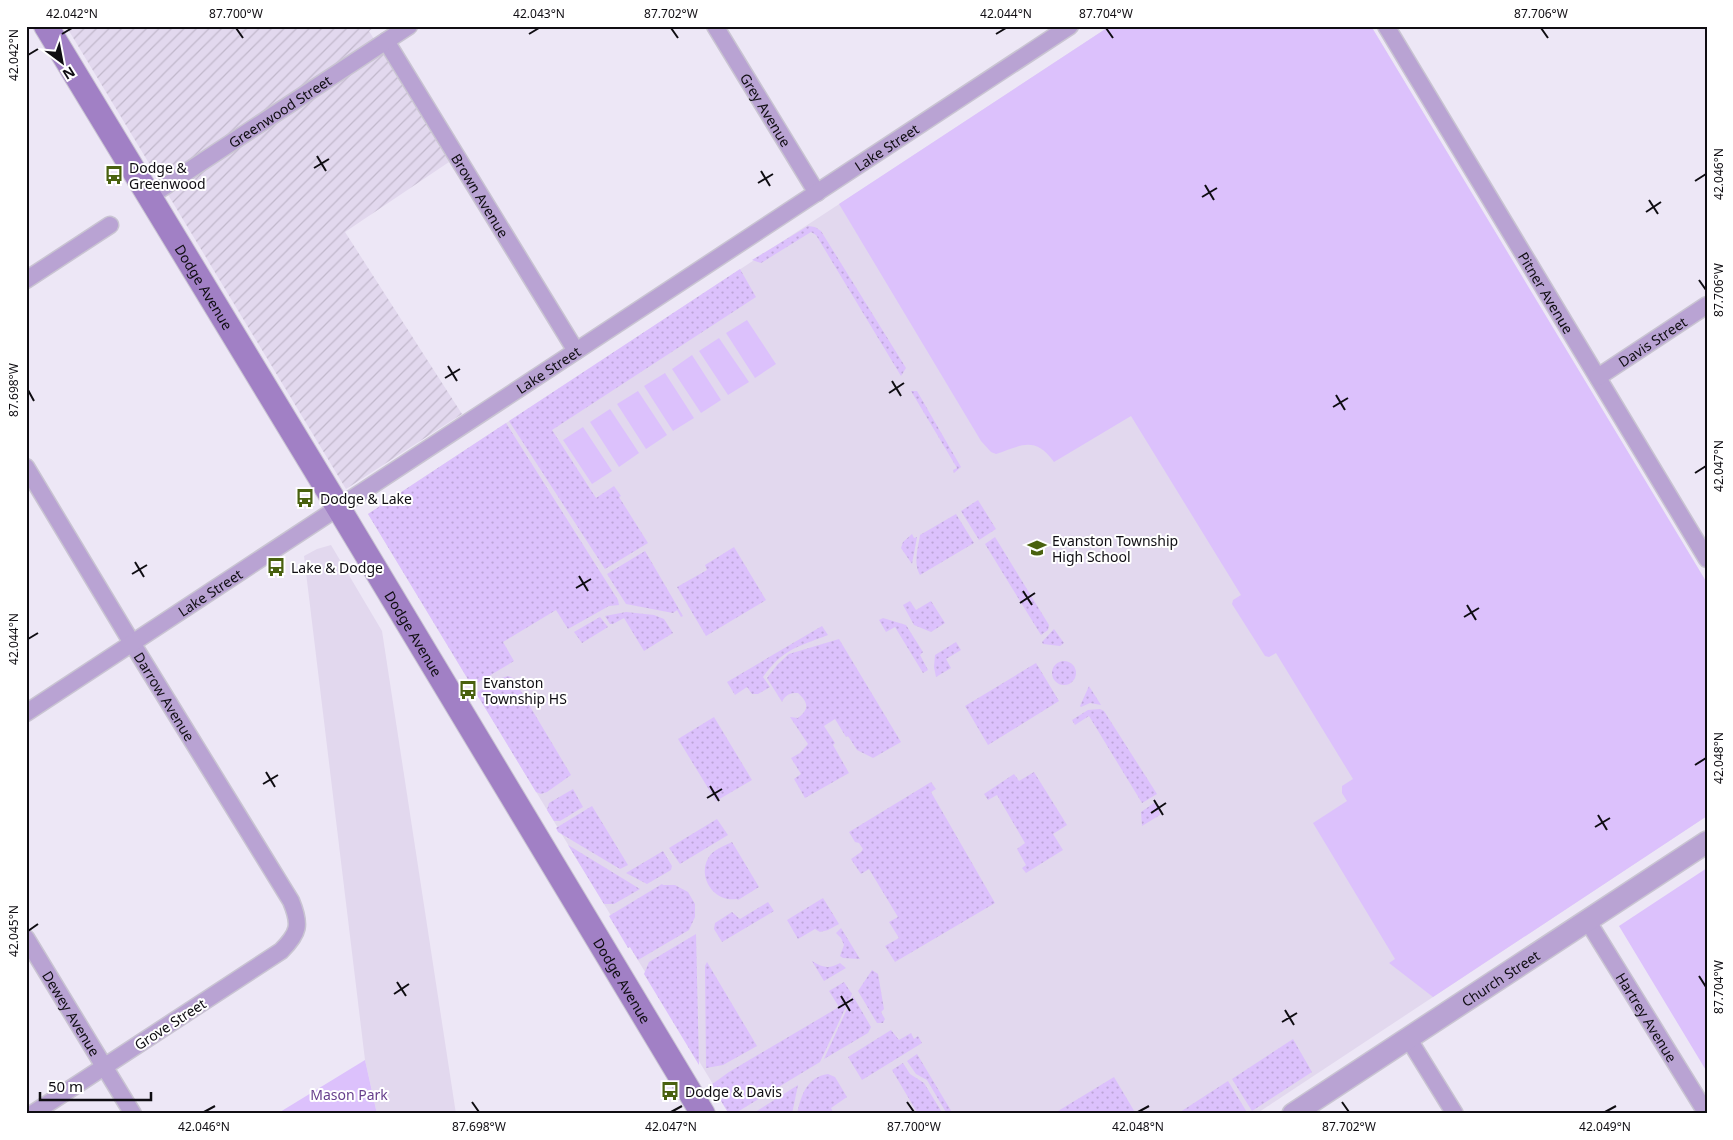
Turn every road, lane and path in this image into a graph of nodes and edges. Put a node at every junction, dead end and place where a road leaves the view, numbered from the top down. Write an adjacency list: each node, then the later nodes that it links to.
1 (46, 26): 9 (main road, Dodge Avenue)
2 (408, 26): 7 (street, Greenwood Street)
3 (715, 26): 8 (street, Grey Avenue)
4 (1070, 26): 6 (street, Lake Street)
5 (1386, 26): 14 (street, Pitner Avenue)
6 (1052, 31): 8 (street, Lake Street)
7 (386, 41): 9 (street, Greenwood Street); 13 (street, Brown Avenue)
8 (817, 193): 13 (street, Lake Street)
9 (150, 196): 16 (main road, Dodge Avenue)
10 (110, 225): 11 (street)
11 (26, 280)
12 (1707, 305): 14 (street, Davis Street)
13 (576, 351): 16 (street, Lake Street)
14 (1598, 377): 17 (street, Pitner Avenue)
15 (26, 467): 18 (street, Darrow Avenue)
16 (338, 507): 18 (street, Lake Street); 26 (main road, Dodge Avenue)
17 (1707, 559)
18 (132, 643): 19 (street, Lake Street); 22 (street, Darrow Avenue)
19 (26, 713)
20 (1707, 842): 21 (street, Church Street)
21 (1587, 920): 24 (street, Church Street); 31 (street, Hartrey Avenue)
22 (298, 926): 25 (street, Grove Street)
23 (26, 938): 25 (street, Dewey Avenue)
24 (1408, 1038): 29 (street, Church Street); 30 (street)
25 (104, 1066): 27 (street, Grove Street); 28 (street, Dewey Avenue)
26 (698, 1112)
27 (32, 1114)
28 (133, 1114)
29 (1293, 1114)
30 (1455, 1114)
31 (1707, 1114)

